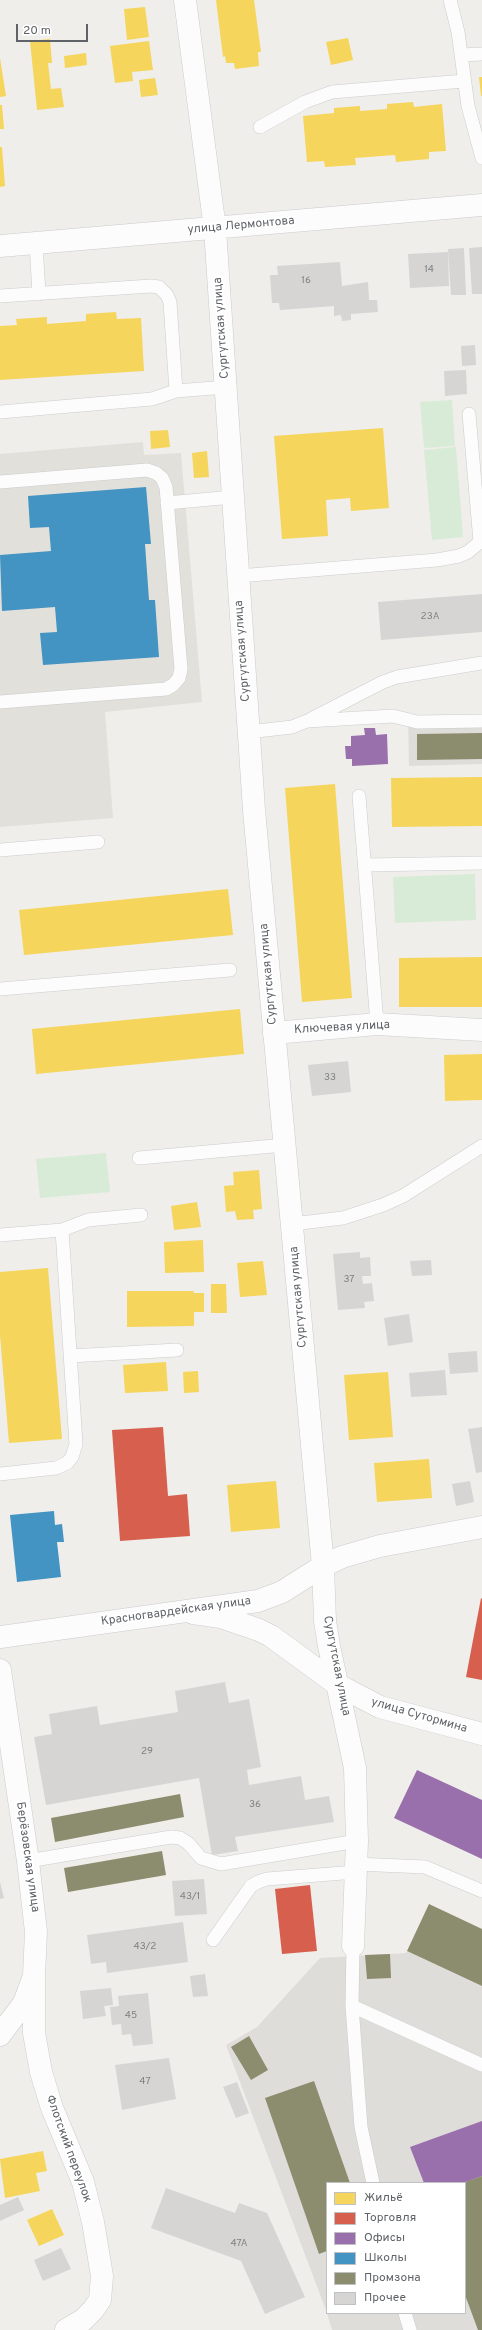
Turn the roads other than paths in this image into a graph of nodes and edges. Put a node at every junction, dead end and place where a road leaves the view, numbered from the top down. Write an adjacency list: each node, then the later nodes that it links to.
1 (185, 0): 9 (street, Сургутская улица)
2 (450, 0): 4 (lane)
3 (482, 54): 4 (lane)
4 (461, 55): 5 (lane)
5 (464, 81): 6 (lane); 7 (lane)
6 (260, 127)
7 (482, 158)
8 (482, 205): 9 (street, улица Лермонтова)
9 (214, 229): 10 (street, улица Лермонтова); 14 (street, Сургутская улица)
10 (36, 243): 11 (street, улица Лермонтова); 12 (lane)
11 (0, 246)
12 (39, 294): 13 (lane); 15 (lane)
13 (0, 296)
14 (226, 387): 15 (lane); 19 (street, Сургутская улица)
15 (176, 391): 16 (lane)
16 (0, 412)
17 (469, 414): 21 (lane)
18 (0, 482): 20 (lane)
19 (233, 497): 20 (lane); 21 (street, Сургутская улица)
20 (167, 503): 23 (lane)
21 (238, 576): 26 (street, Сургутская улица)
22 (482, 663): 25 (lane)
23 (0, 702)
24 (482, 720): 25 (lane)
25 (307, 721): 26 (lane)
26 (248, 732): 36 (street, Сургутская улица)
27 (359, 796): 31 (lane)
28 (98, 842): 29 (lane)
29 (0, 850)
30 (482, 863): 31 (lane)
31 (366, 865): 34 (lane)
32 (230, 970): 33 (lane)
33 (0, 989)
34 (377, 1024): 35 (street, Ключевая улица); 36 (street, Ключевая улица)
35 (482, 1030)
36 (274, 1033): 37 (street, Сургутская улица)
37 (285, 1145): 39 (lane); 41 (street, Сургутская улица)
38 (482, 1146): 41 (lane)
39 (139, 1158)
40 (141, 1215): 42 (lane)
41 (292, 1224): 48 (street, Сургутская улица)
42 (62, 1230): 43 (lane); 45 (lane)
43 (0, 1235)
44 (177, 1350): 45 (lane)
45 (70, 1356): 46 (lane)
46 (0, 1474)
47 (482, 1528): 48 (street, Красногвардейская улица)
48 (323, 1566): 49 (street, Красногвардейская улица); 52 (street, Сургутская улица)
49 (188, 1612): 50 (street, Красногвардейская улица); 52 (street, улица Сутормина)
50 (0, 1637)
51 (0, 1670): 55 (street, Берёзовская улица)
52 (338, 1685): 53 (street, улица Сутормина); 54 (street, Сургутская улица)
53 (482, 1734)
54 (357, 1840): 55 (lane); 56 (street, Сургутская улица)
55 (28, 1861): 60 (street, Берёзовская улица)
56 (356, 1868): 57 (lane); 58 (lane); 59 (street, Сургутская улица)
57 (482, 1891)
58 (213, 1940)
59 (353, 1946): 61 (lane)
60 (34, 1976): 62 (street, Берёзовская улица); 66 (street, Флотский переулок)
61 (352, 2006): 63 (lane); 64 (lane)
62 (0, 2035)
63 (482, 2065)
64 (373, 2182)
65 (405, 2314): 67 (lane)
66 (66, 2330)
67 (410, 2330)

